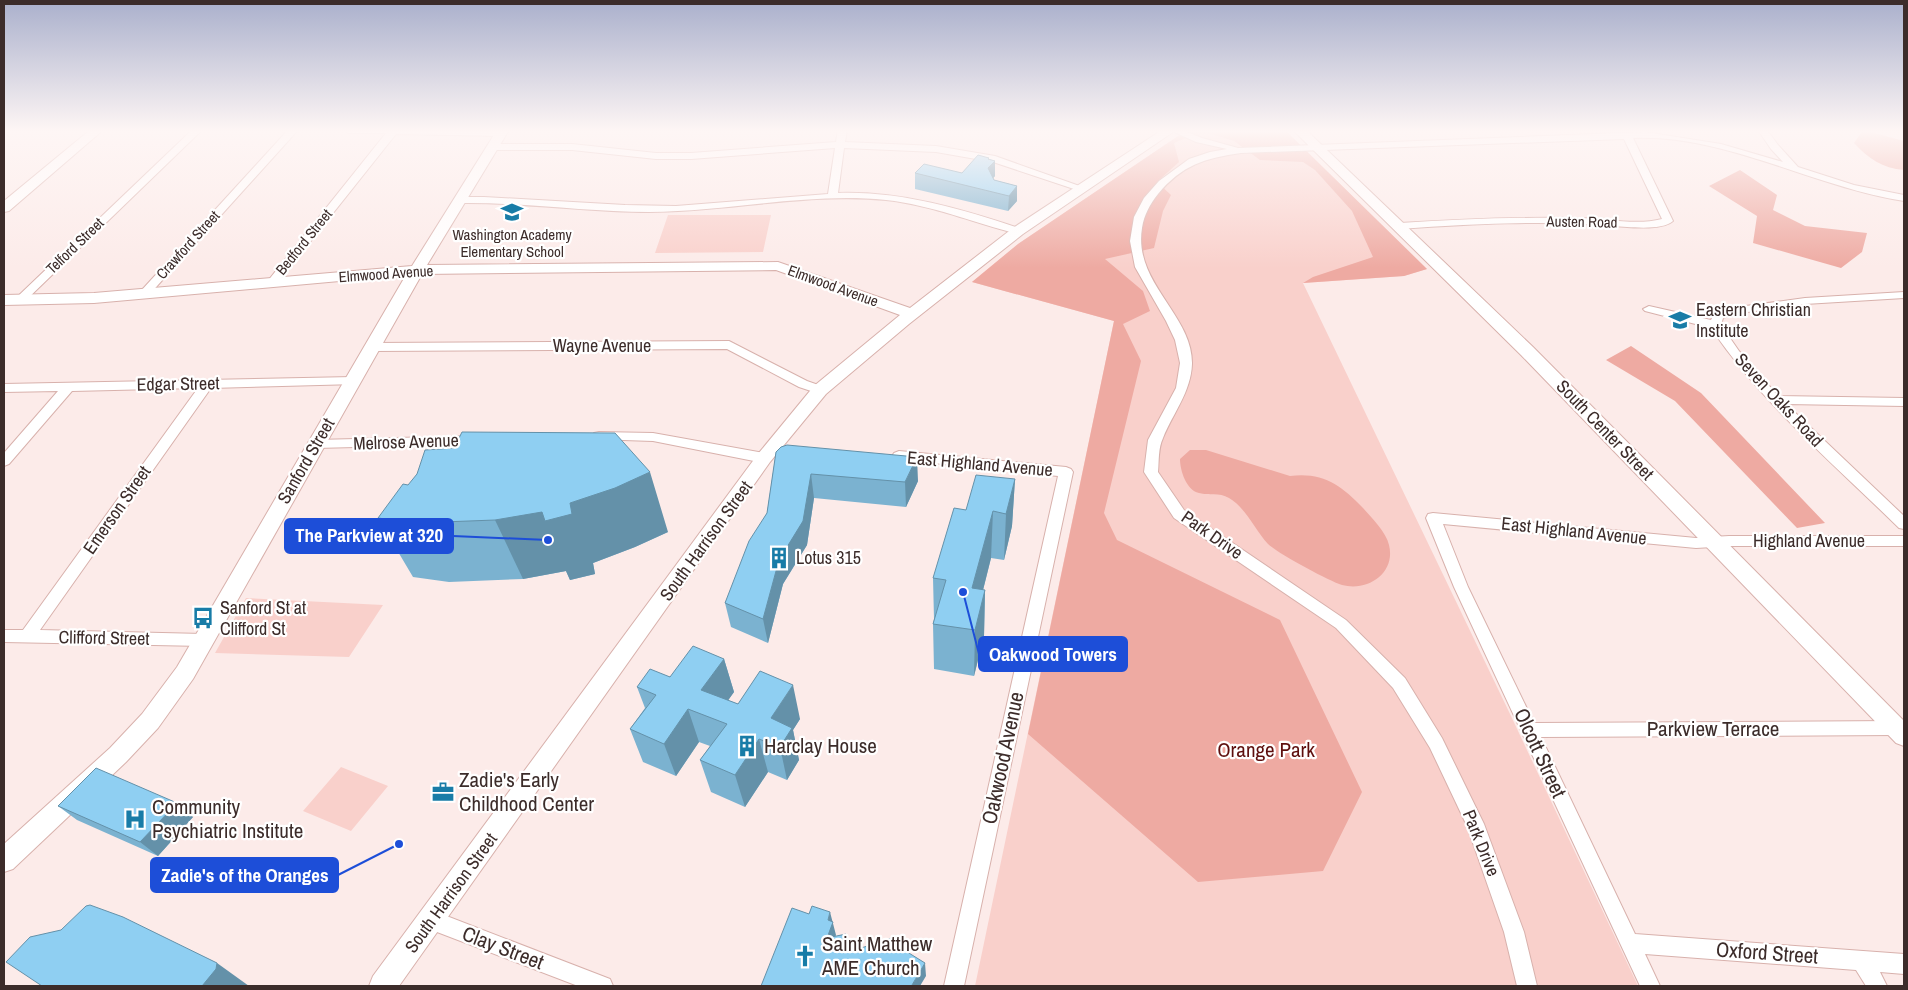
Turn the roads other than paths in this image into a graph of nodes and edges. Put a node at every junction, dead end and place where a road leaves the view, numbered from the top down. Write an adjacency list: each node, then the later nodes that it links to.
1 (42, 176): 17 (main road)
2 (146, 176): 24 (street, Telford Street)
3 (251, 176): 22 (street, Crawford Street)
4 (357, 176): 21 (street, Bedford Street)
5 (475, 176): 16 (main road, Sanford Street)
6 (834, 176): 14 (street)
7 (1045, 176): 13 (street)
8 (1101, 176): 13 (main road, South Harrison Street)
9 (1171, 176): 60 (street, Park Drive)
10 (1348, 176): 18 (main road, South Center Street)
11 (1647, 176): 18 (street, Austen Road)
12 (1817, 176): 15 (street, Park Drive)
13 (1083, 189): 19 (main road, South Harrison Street)
14 (832, 197): 16 (street); 19 (street)
15 (1904, 198)
16 (460, 200): 20 (main road, Sanford Street)
17 (4, 208)
18 (1400, 226): 46 (main road, South Center Street)
19 (1018, 231): 26 (main road, South Harrison Street)
20 (417, 270): 21 (main road, Elmwood Avenue); 26 (main road, Elmwood Avenue); 28 (main road, Sanford Street)
21 (271, 284): 22 (main road, Elmwood Avenue)
22 (144, 294): 24 (main road, Elmwood Avenue)
23 (1904, 295): 27 (street)
24 (11, 300)
25 (1649, 309): 27 (street)
26 (911, 314): 33 (main road, South Harrison Street)
27 (1715, 325): 34 (street, Seven Oaks Road)
28 (372, 347): 29 (main road, Sanford Street); 33 (street, Wayne Avenue)
29 (353, 381): 30 (street, Edgar Street); 38 (main road, Sanford Street)
30 (207, 384): 31 (street, Edgar Street); 48 (street, Emerson Street)
31 (69, 386): 32 (street, Edgar Street); 41 (street)
32 (4, 388)
33 (820, 390): 39 (main road, South Harrison Street)
34 (1774, 400): 35 (street); 44 (street, Seven Oaks Road)
35 (1904, 402)
36 (589, 437): 39 (street)
37 (490, 439): 38 (street, Melrose Avenue)
38 (316, 444): 49 (main road, Sanford Street)
39 (777, 451): 53 (main road, South Harrison Street)
40 (883, 455): 42 (street, East Highland Avenue)
41 (4, 461)
42 (1066, 472): 59 (street, Oakwood Avenue)
43 (1433, 518): 46 (street, East Highland Avenue); 50 (street, Olcott Street)
44 (1904, 524)
45 (1904, 541): 46 (street, Highland Avenue)
46 (1714, 542): 51 (main road, South Center Street)
47 (4, 636): 48 (street, Clifford Street)
48 (27, 636): 49 (street, Clifford Street)
49 (203, 640): 52 (main road, Sanford Street)
50 (1529, 730): 51 (street, Parkview Terrace); 54 (street, Olcott Street)
51 (1901, 732)
52 (4, 860)
53 (431, 920): 57 (main road, South Harrison Street); 58 (street, Clay Street)
54 (1629, 943): 55 (street, Oxford Street); 61 (street, Olcott Street)
55 (1861, 960): 56 (street, Oxford Street); 62 (street)
56 (1904, 964)
57 (383, 986)
58 (603, 986)
59 (954, 986)
60 (1527, 986)
61 (1650, 986)
62 (1876, 986)

